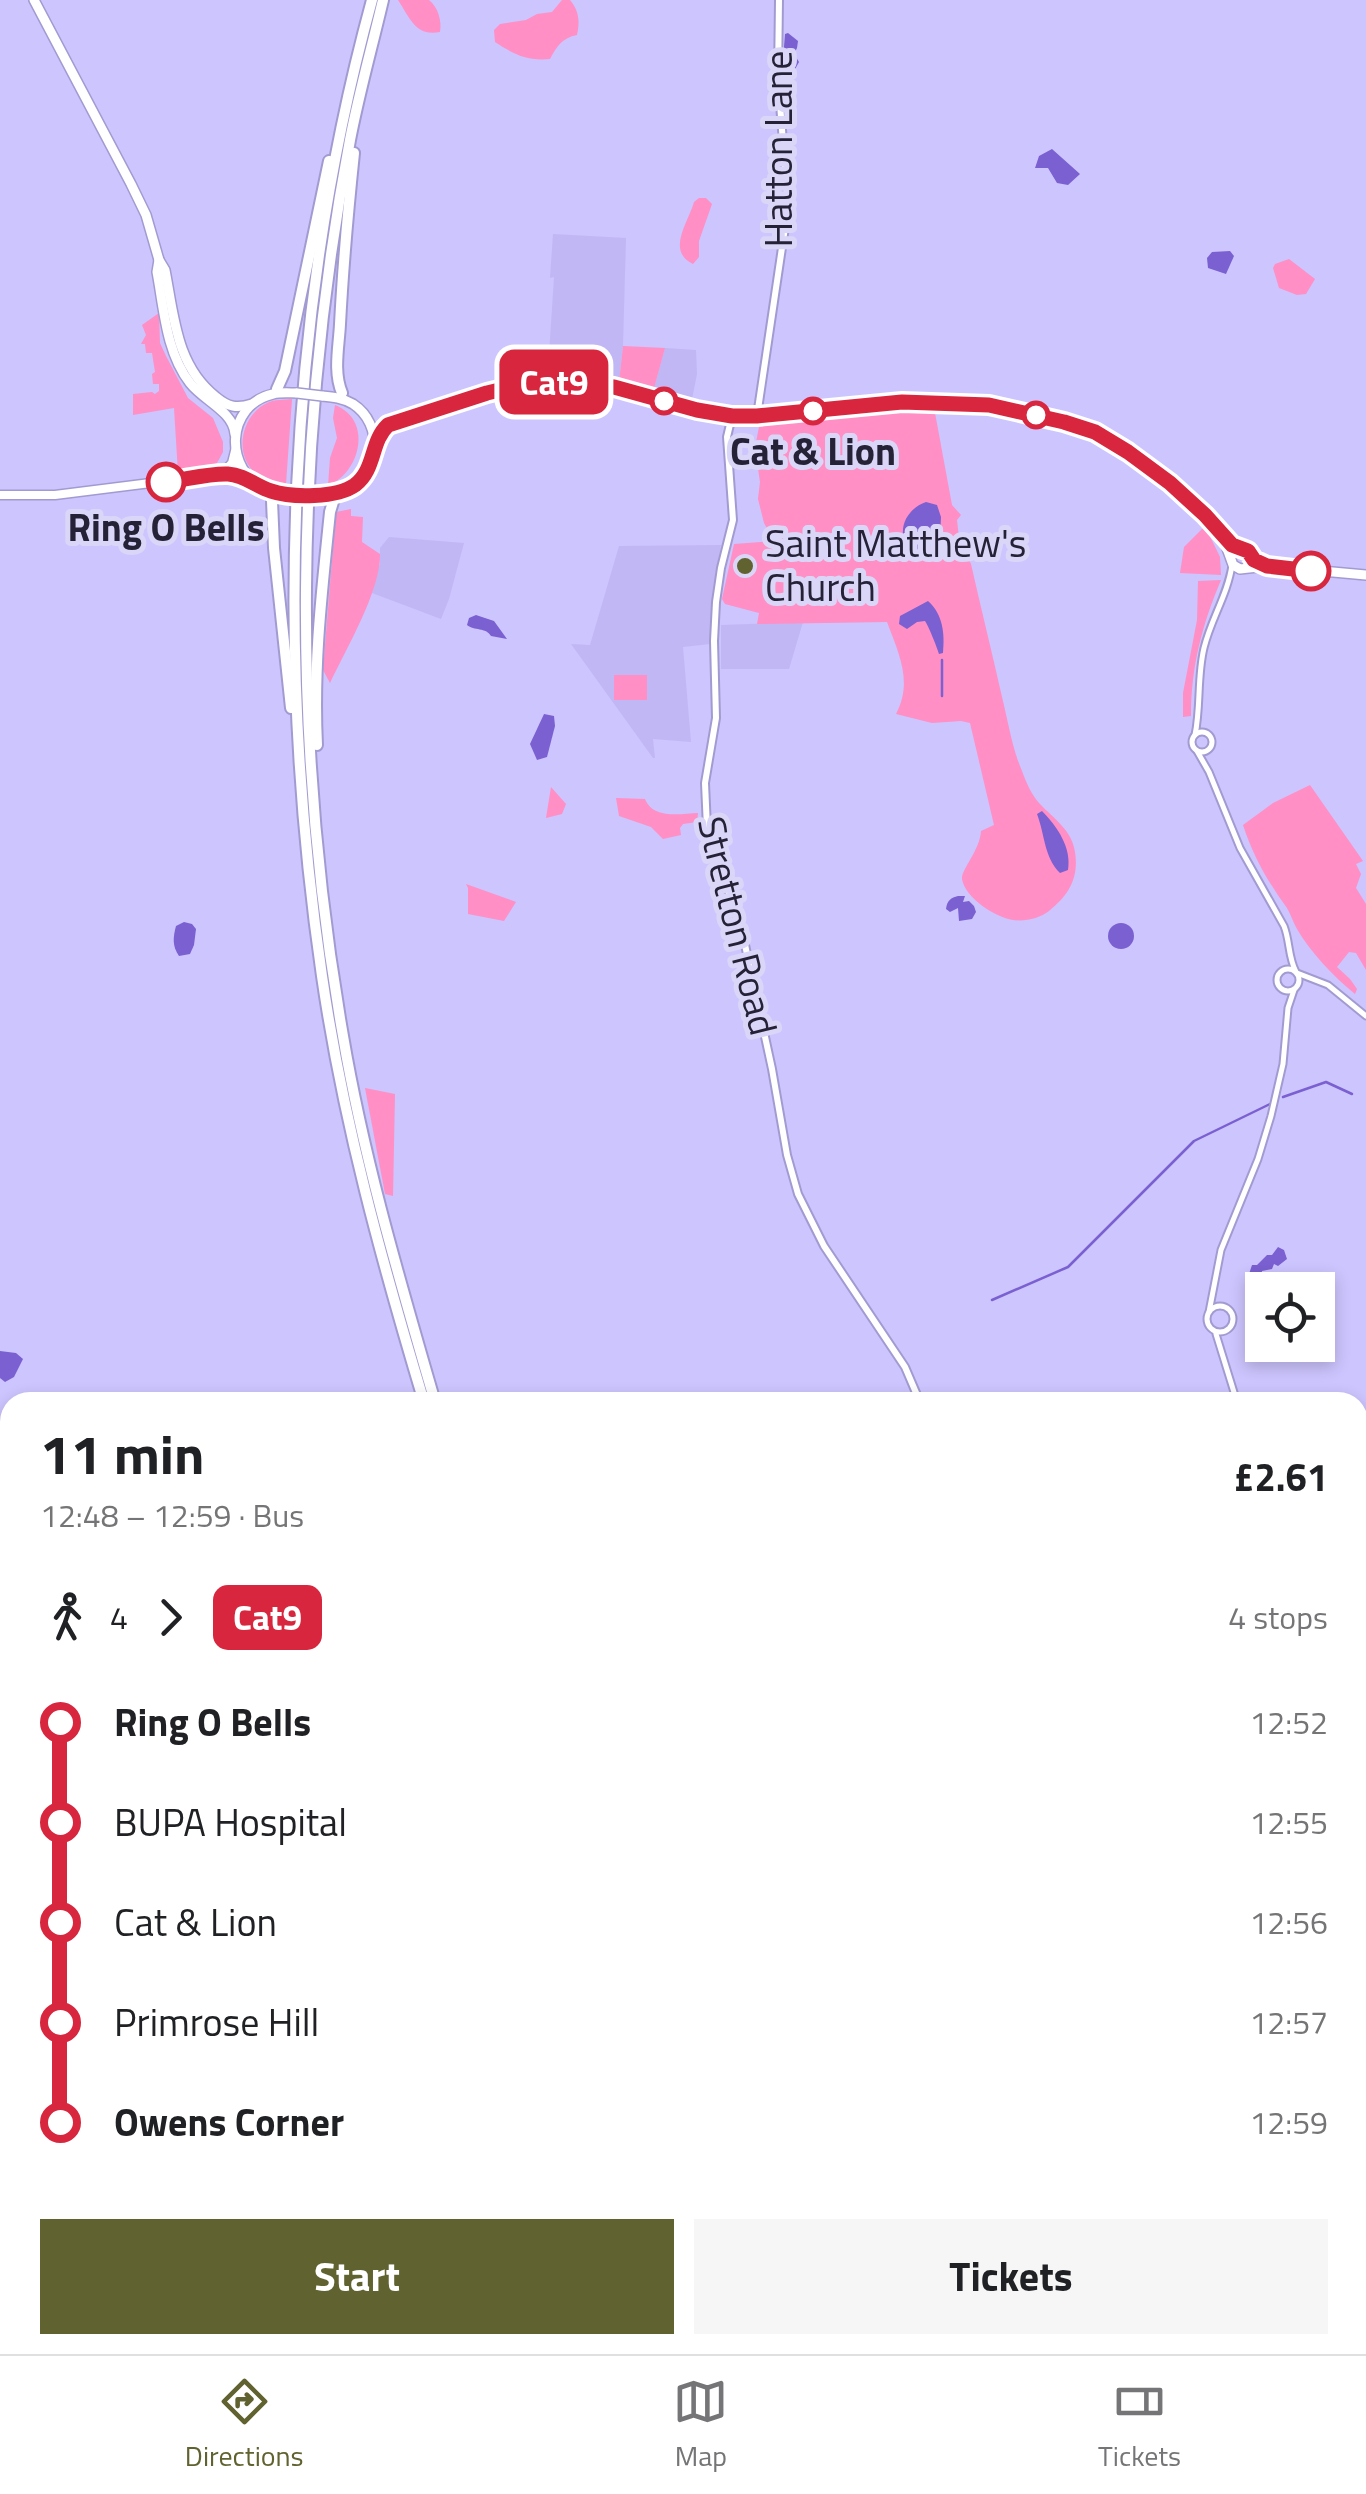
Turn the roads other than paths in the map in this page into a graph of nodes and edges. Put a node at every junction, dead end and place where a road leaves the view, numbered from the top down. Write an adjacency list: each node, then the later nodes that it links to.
1 (34, 0): 6 (highway)
2 (372, 0): 5 (highway)
3 (384, 0): 5 (highway)
4 (779, 0): 12 (main road, Hatton Lane)
5 (354, 91): 7 (highway); 8 (highway); 37 (highway); 38 (highway)
6 (159, 260): 9 (highway); 14 (highway)
7 (274, 392): 8 (highway, bridge); 9 (highway)
8 (344, 397): 10 (highway)
9 (252, 404): 14 (highway)
10 (364, 414): 13 (highway); 15 (highway)
11 (732, 416): 12 (highway); 13 (highway); 55 (main road, Stretton Road)
12 (757, 416): 23 (highway)
13 (395, 422): 15 (highway)
14 (235, 434): 16 (highway)
15 (375, 446): 19 (highway)
16 (235, 451): 17 (main road); 18 (highway)
17 (222, 474): 18 (main road); 20 (main road)
18 (251, 480): 21 (highway)
19 (343, 492): 21 (highway, bridge); 22 (highway)
20 (0, 494)
21 (270, 495): 37 (highway)
22 (333, 502): 38 (highway)
23 (1223, 537): 24 (highway); 26 (highway)
24 (1241, 549): 25 (highway); 26 (highway)
25 (1251, 556): 27 (highway); 28 (highway)
26 (1232, 561): 28 (highway); 30 (street)
27 (1267, 566): 28 (highway); 29 (highway)
28 (1246, 568): 30 (street)
29 (1366, 575)
30 (1226, 590): 31 (street)
31 (1199, 711): 32 (street); 33 (street)
32 (1209, 734): 33 (street); 34 (street)
33 (1195, 735): 35 (street)
34 (1211, 748): 35 (street); 36 (street)
35 (1197, 751): 36 (street)
36 (1209, 772): 39 (street)
37 (302, 783): 53 (highway)
38 (314, 816): 54 (highway)
39 (1290, 952): 40 (street); 41 (street)
40 (1283, 970): 41 (street); 43 (street)
41 (1296, 973): 42 (street); 44 (street)
42 (1316, 981): 44 (street); 46 (street)
43 (1280, 988): 44 (street); 45 (street)
44 (1295, 989): 45 (street)
45 (1288, 1008): 47 (street)
46 (1366, 1016)
47 (1214, 1287): 48 (street); 49 (street)
48 (1224, 1307): 49 (street); 50 (street)
49 (1209, 1312): 51 (street)
50 (1230, 1328): 51 (street); 52 (street)
51 (1215, 1332): 52 (street)
52 (1223, 1353): 56 (street)
53 (421, 1392)
54 (431, 1392)
55 (916, 1392)
56 (1234, 1392)

